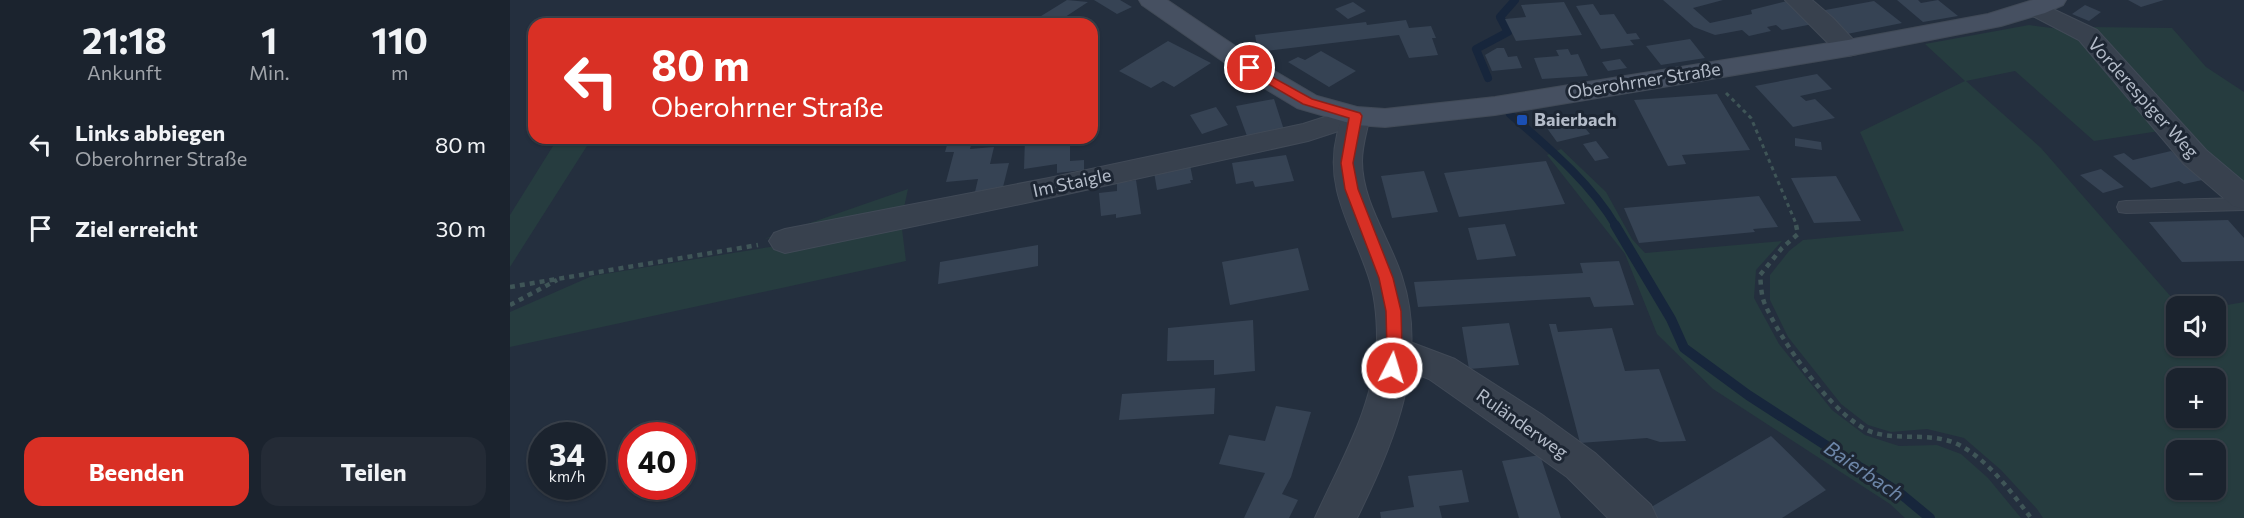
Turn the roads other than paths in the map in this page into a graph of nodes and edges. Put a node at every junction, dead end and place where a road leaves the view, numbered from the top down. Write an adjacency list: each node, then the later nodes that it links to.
1 (1151, 0): 5 (main road, Oberohrner Straße)
2 (1797, 0): 4 (street)
3 (2045, 4): 4 (main road, Oberohrner Straße); 6 (street, Vorderespiger Weg)
4 (1848, 48): 5 (main road, Oberohrner Straße)
5 (1356, 116): 9 (street, Im Staigle); 10 (street)
6 (2244, 198)
7 (2244, 204): 8 (lane)
8 (2126, 207)
9 (785, 241)
10 (1395, 350): 11 (street); 12 (street, Ruländerweg)
11 (1336, 518)
12 (1636, 518)

